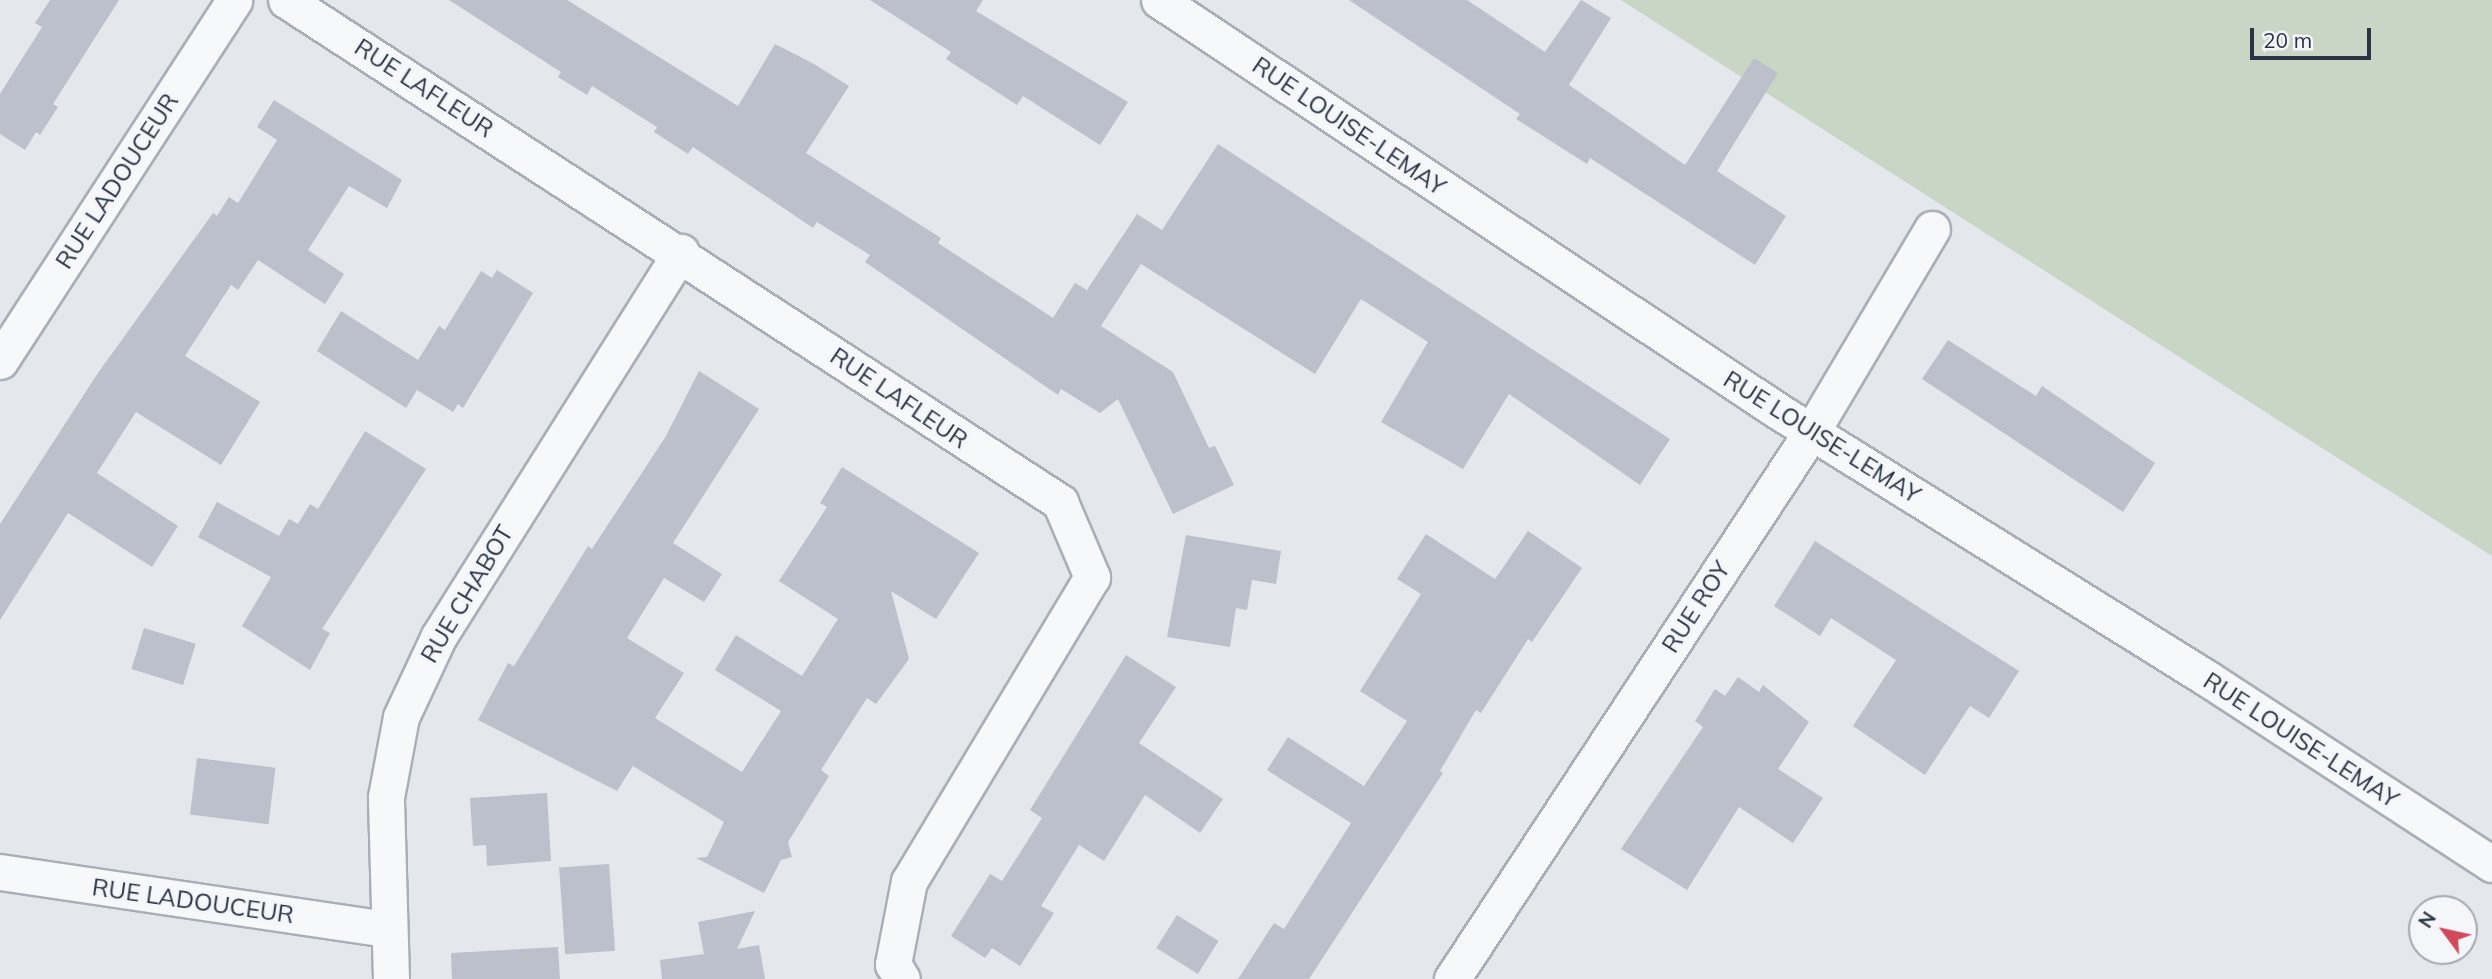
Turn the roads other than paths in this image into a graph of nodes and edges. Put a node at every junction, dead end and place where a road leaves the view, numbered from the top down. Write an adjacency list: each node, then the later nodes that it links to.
1 (234, 0): 6 (street, RUE LADOUCEUR)
2 (286, 0): 5 (street, RUE LAFLEUR)
3 (1159, 0): 7 (street, RUE LOUISE-LEMAY)
4 (1932, 229): 7 (street, RUE ROY)
5 (681, 252): 10 (street, RUE CHABOT); 12 (street, RUE LAFLEUR)
6 (0, 361)
7 (1812, 431): 8 (street, RUE LOUISE-LEMAY); 13 (street, RUE ROY)
8 (2492, 864)
9 (0, 872): 10 (street, RUE LADOUCEUR)
10 (386, 929): 11 (street, RUE CHABOT)
11 (391, 979)
12 (902, 979)
13 (1452, 979)

